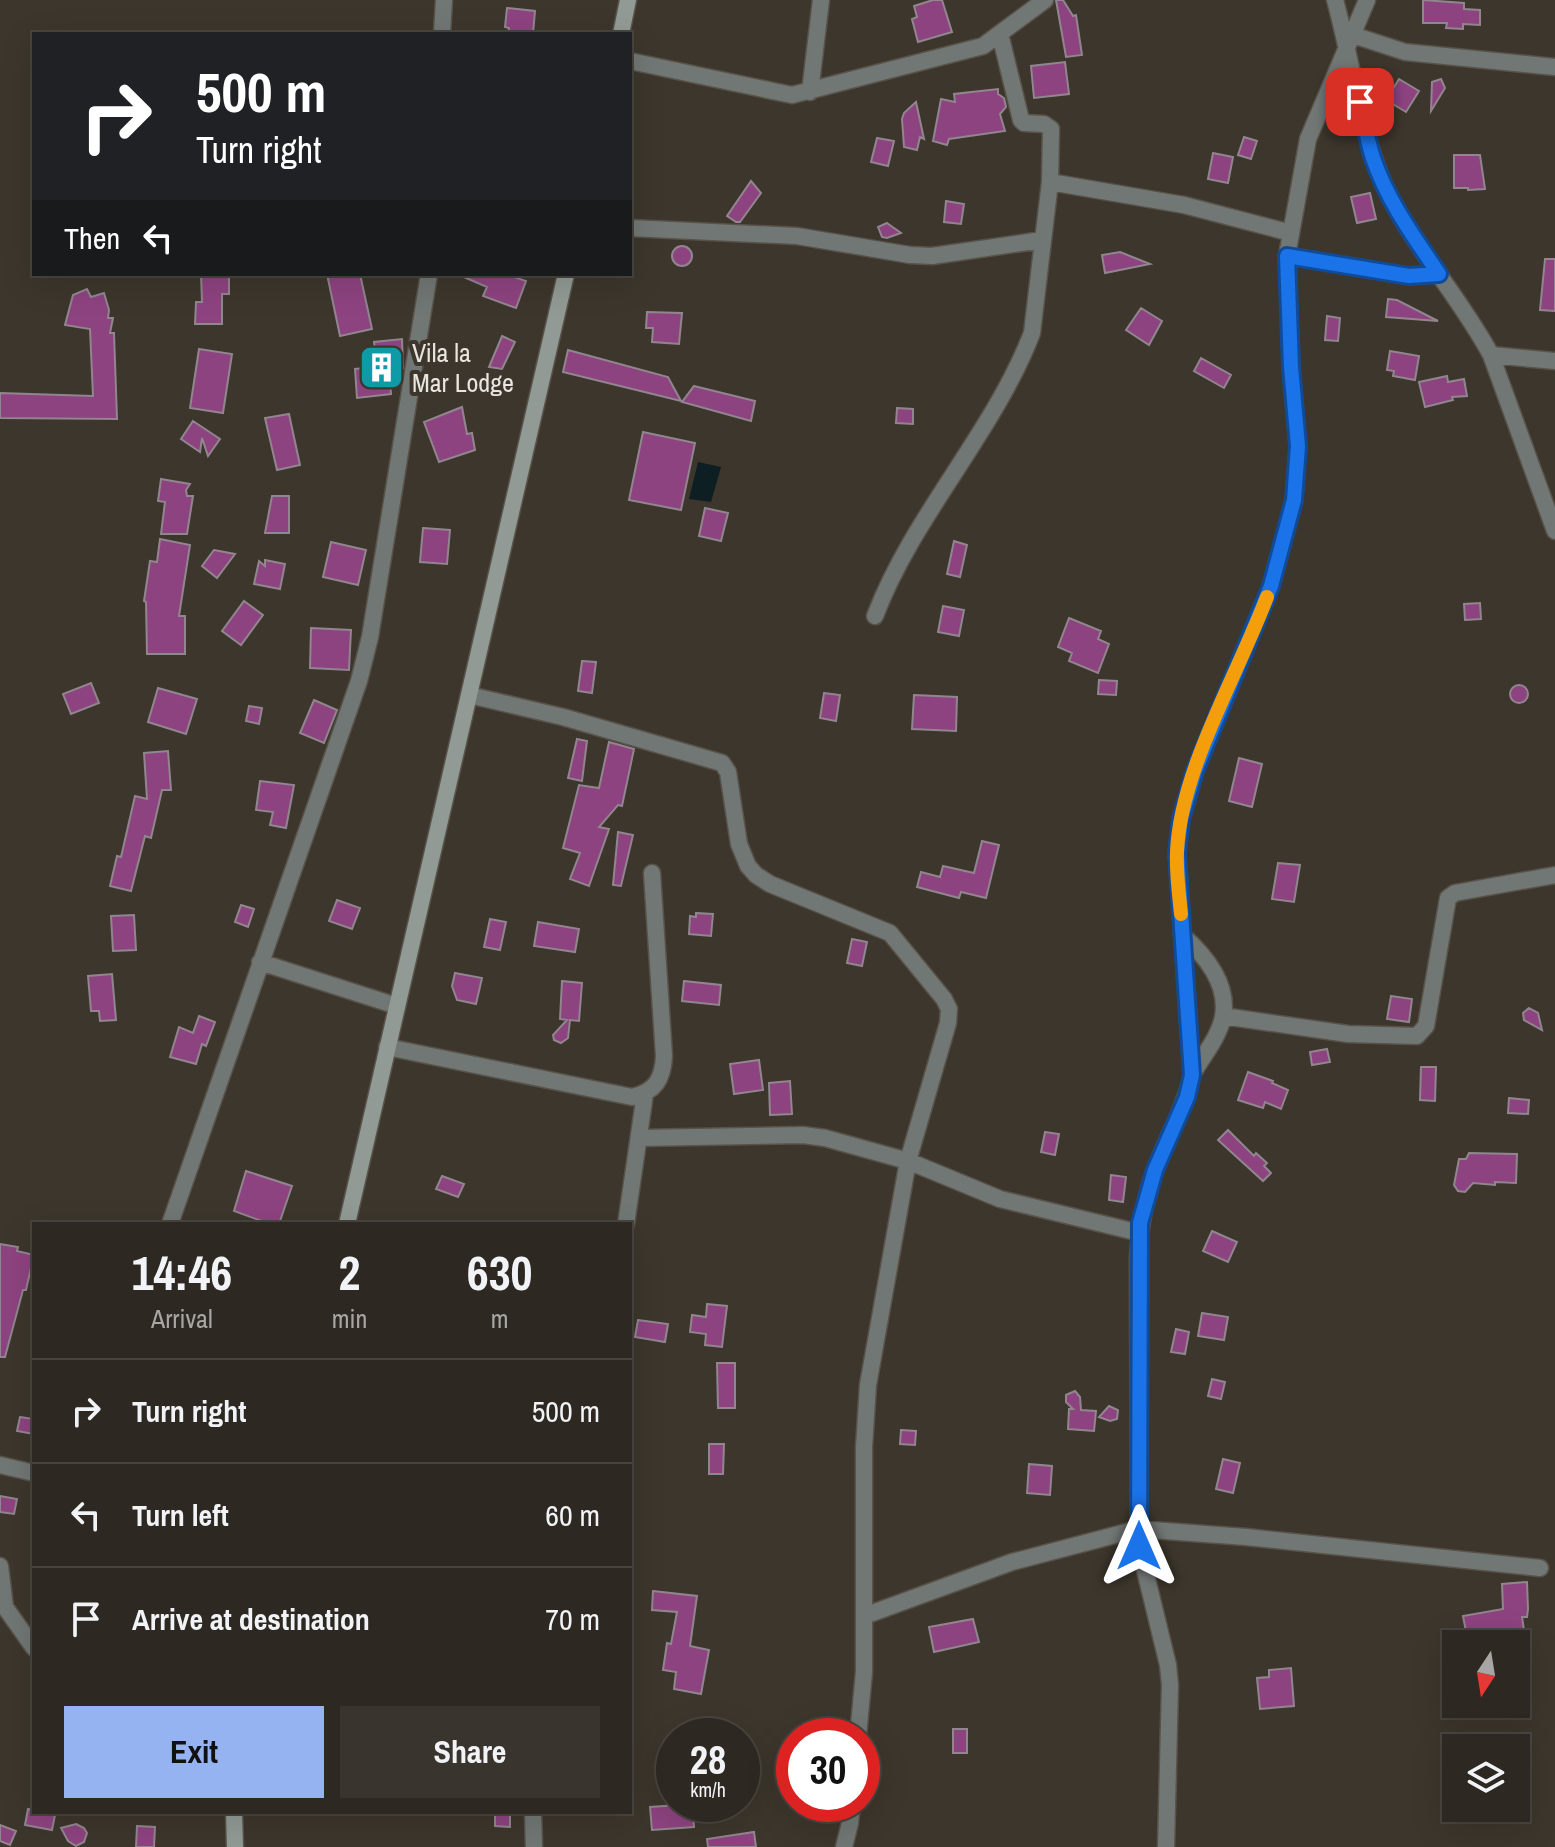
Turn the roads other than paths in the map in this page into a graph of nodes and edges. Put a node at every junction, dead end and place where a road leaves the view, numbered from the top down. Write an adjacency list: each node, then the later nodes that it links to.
1 (444, 0): 7 (street)
2 (628, 0): 8 (main road)
3 (821, 0): 13 (street)
4 (1045, 0): 9 (street)
5 (1367, 0): 10 (street)
6 (1330, 2): 10 (street)
7 (442, 32)
8 (621, 32)
9 (1000, 34): 13 (street); 14 (street)
10 (1351, 41): 12 (street); 16 (street); 19 (street)
11 (632, 61): 13 (street)
12 (1555, 67)
13 (810, 92)
14 (1050, 182): 16 (street); 17 (street)
15 (632, 228): 17 (street)
16 (1291, 233): 18 (street)
17 (1042, 240): 25 (street)
18 (1287, 256): 19 (street); 29 (street)
19 (1439, 274): 22 (street)
20 (429, 276): 30 (street)
21 (566, 276): 26 (main road)
22 (1491, 355): 23 (street); 24 (street)
23 (1555, 361)
24 (1555, 531)
25 (875, 616)
26 (469, 695): 31 (main road); 37 (street)
27 (652, 873): 35 (street)
28 (1555, 875): 32 (street)
29 (1182, 935): 32 (street); 34 (street)
30 (260, 962): 31 (street); 38 (street)
31 (397, 1006): 33 (main road)
32 (1223, 1016): 34 (street)
33 (387, 1047): 35 (street); 39 (main road)
34 (1192, 1075): 41 (street)
35 (645, 1094): 36 (street)
36 (640, 1138): 37 (street); 40 (street)
37 (908, 1161): 41 (street); 47 (street)
38 (171, 1222)
39 (347, 1222)
40 (626, 1222)
41 (1140, 1233): 44 (street)
42 (0, 1465): 43 (street)
43 (32, 1473)
44 (1138, 1529): 46 (street); 47 (street); 56 (street)
45 (0, 1566): 48 (street)
46 (1540, 1568)
47 (864, 1616): 49 (street)
48 (32, 1645)
49 (860, 1718)
50 (234, 1814): 53 (main road)
51 (533, 1814): 54 (street)
52 (850, 1822): 55 (street)
53 (235, 1847)
54 (534, 1847)
55 (844, 1847)
56 (1166, 1847)

